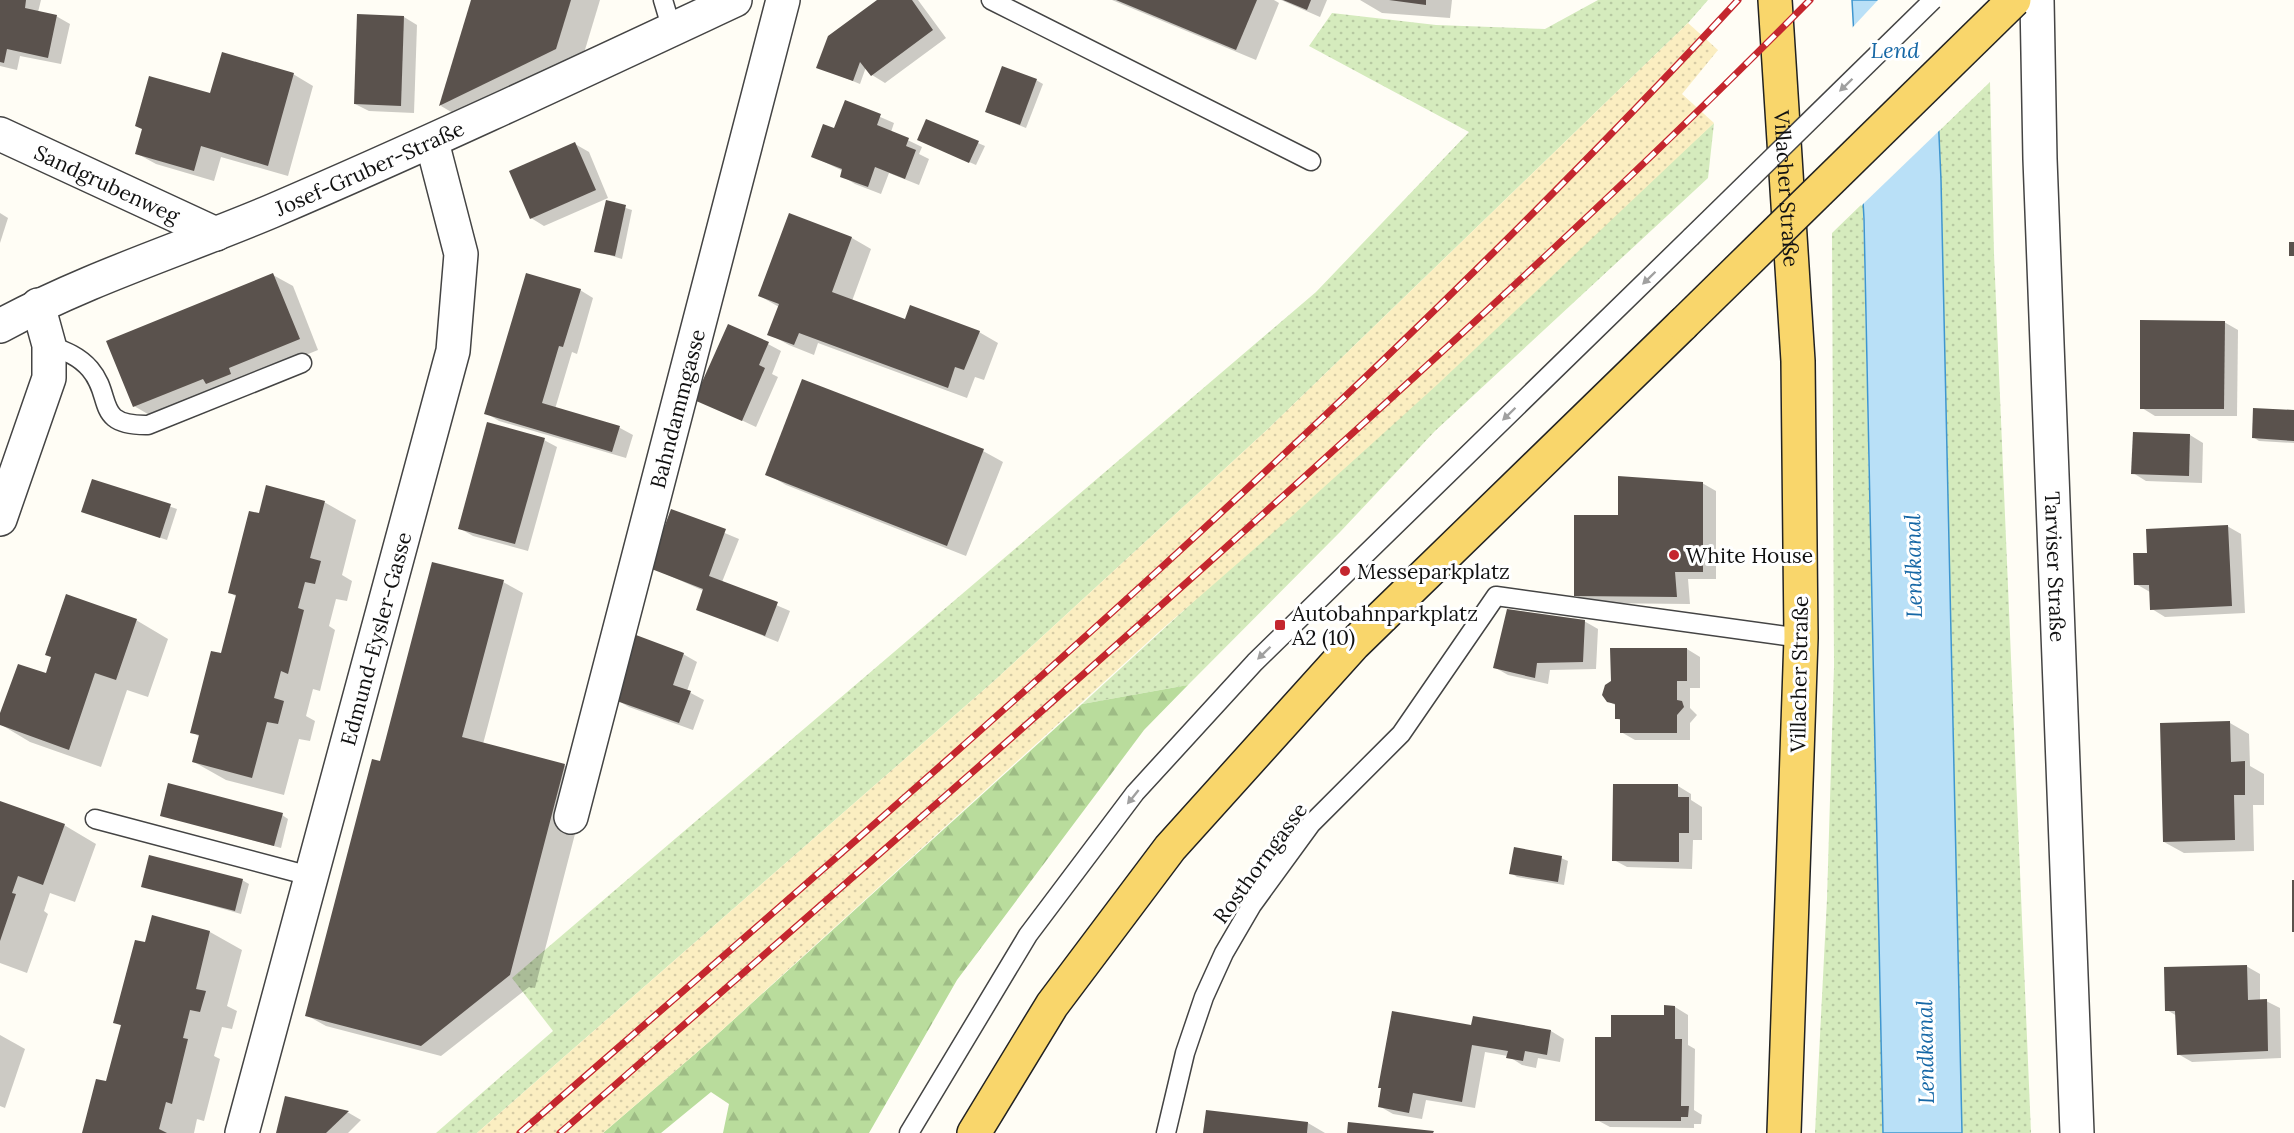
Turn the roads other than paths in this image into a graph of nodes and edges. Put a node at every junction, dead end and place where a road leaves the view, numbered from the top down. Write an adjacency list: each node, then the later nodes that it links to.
1 (735, 0): 8 (street, Josef-Gruber-Straße)
2 (783, 0): 19 (street, Bahndammgasse)
3 (991, 0): 11 (lane)
4 (1774, 0): 18 (main road, Villacher Straße)
5 (1933, 0): 23 (lane, one-way to 23, bridge)
6 (2014, 0): 24 (main road, bridge)
7 (2037, 0): 27 (street, Tarviser Straße)
8 (668, 15): 10 (street, Josef-Gruber-Straße)
9 (0, 134): 12 (street, Sandgrubenweg)
10 (432, 142): 12 (street, Josef-Gruber-Straße); 21 (street, Edmund-Eysler-Gasse)
11 (1311, 161)
12 (216, 234): 13 (street, Josef-Gruber-Straße)
13 (38, 305): 14 (street, Josef-Gruber-Straße); 15 (street)
14 (0, 326)
15 (49, 345): 16 (lane); 17 (street)
16 (302, 363)
17 (0, 519)
18 (1801, 638): 25 (lane, Rosthorngasse); 26 (main road, Villacher Straße)
19 (571, 817)
20 (95, 819): 21 (lane)
21 (310, 876): 22 (street, Edmund-Eysler-Gasse)
22 (242, 1133)
23 (909, 1133)
24 (974, 1133)
25 (1166, 1133)
26 (1784, 1133)
27 (2078, 1133)

